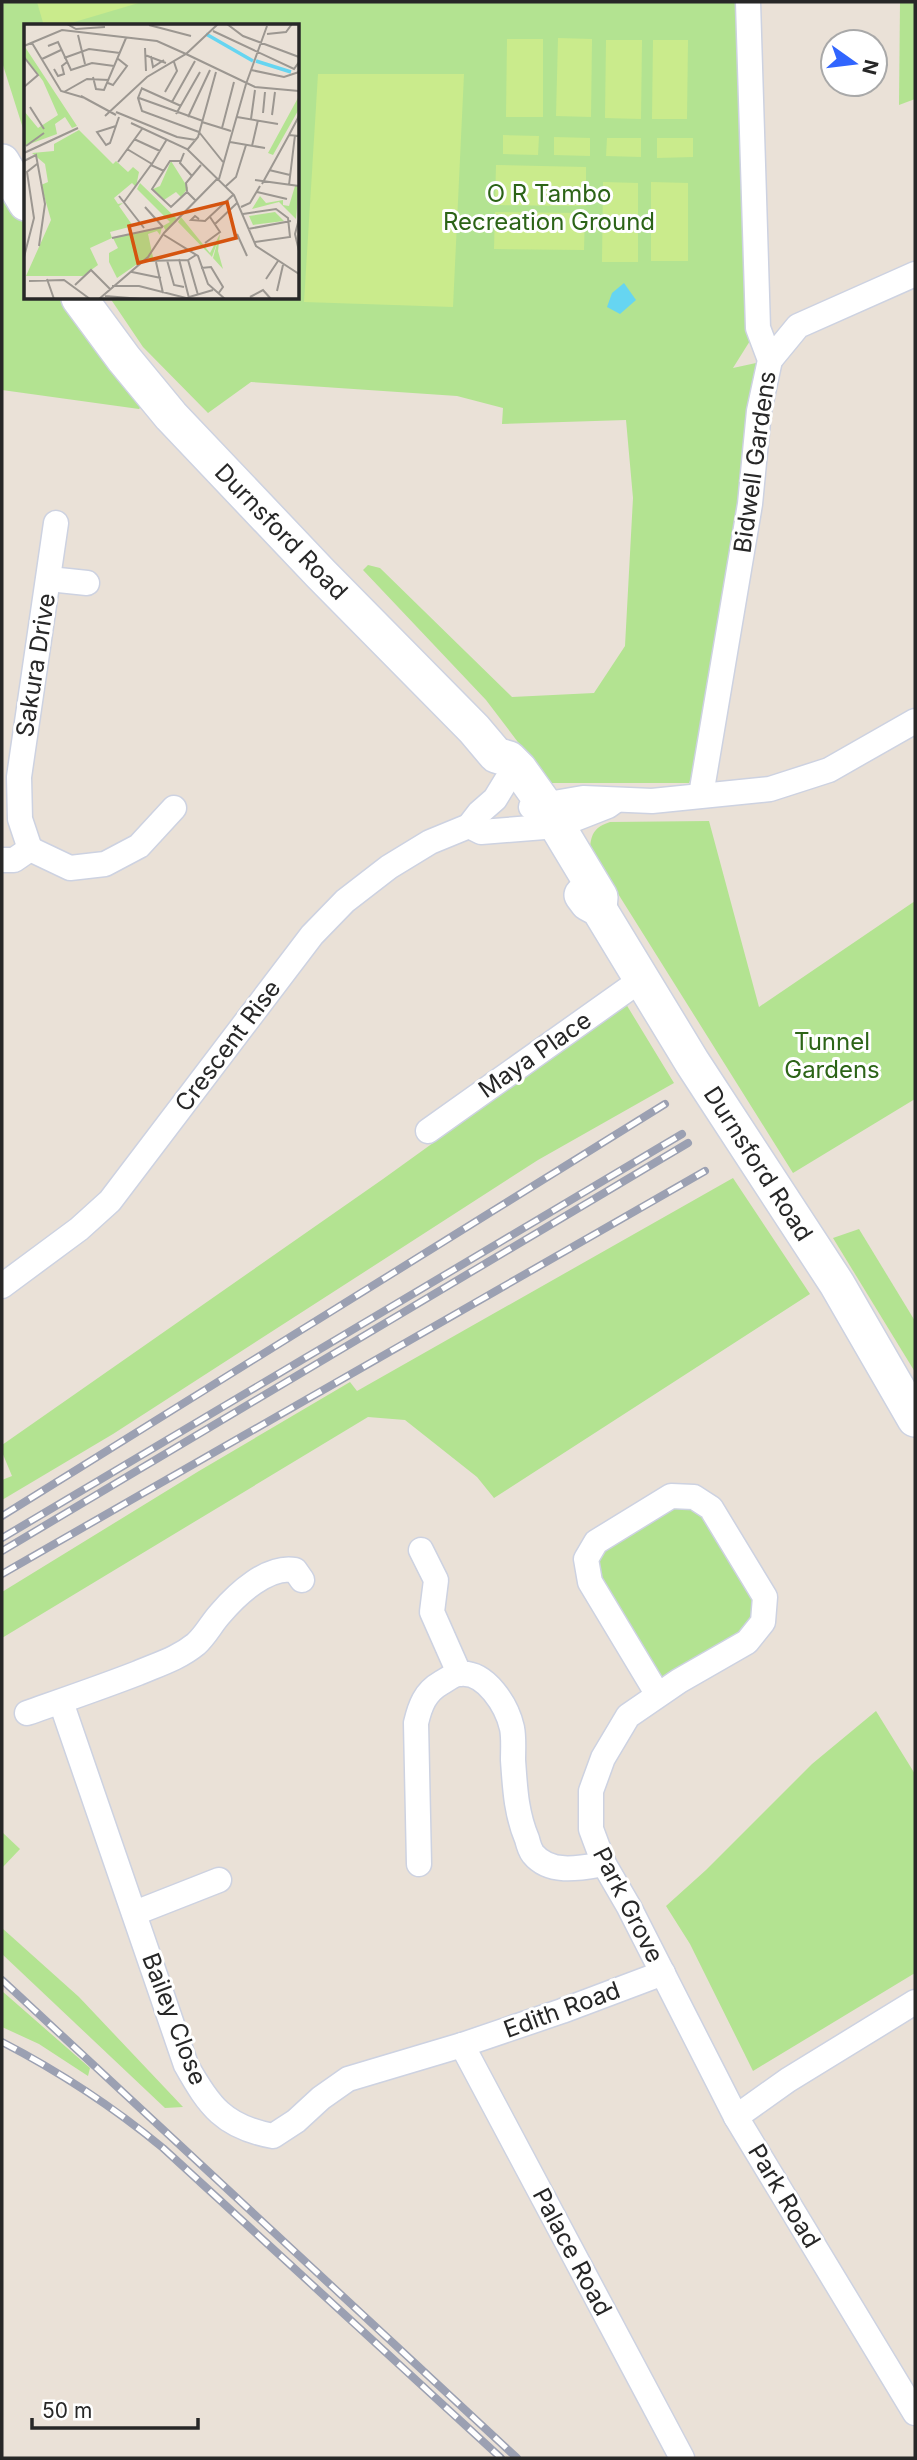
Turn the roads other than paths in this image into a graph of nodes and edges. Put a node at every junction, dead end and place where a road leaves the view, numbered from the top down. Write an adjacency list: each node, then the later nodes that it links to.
1 (748, 2): 6 (street, Bidwell Gardens)
2 (2, 162): 3 (main road)
3 (24, 200)
4 (915, 274): 6 (street)
5 (80, 299): 12 (main road, Durnsford Road)
6 (770, 360): 11 (street, Bidwell Gardens)
7 (56, 523): 8 (street, Sakura Drive)
8 (49, 579): 9 (street); 15 (street, Sakura Drive)
9 (88, 583)
10 (915, 721): 11 (street)
11 (701, 795): 12 (street)
12 (528, 800): 14 (street, Crescent Rise); 14 (street, Crescent Rise); 17 (main road, Durnsford Road)
13 (174, 808): 15 (street)
14 (469, 827): 19 (street, Crescent Rise)
15 (30, 849): 16 (street)
16 (2, 860)
17 (642, 979): 18 (street, Maya Place); 20 (main road, Durnsford Road)
18 (428, 1131)
19 (2, 1286)
20 (915, 1419)
21 (421, 1550): 23 (street)
22 (302, 1580): 25 (street)
23 (459, 1674): 27 (street); 28 (street)
24 (658, 1695): 24 (street, Park Grove); 28 (street, Park Grove)
25 (61, 1702): 26 (street); 30 (street, Bailey Close)
26 (27, 1713)
27 (419, 1864)
28 (604, 1864): 31 (street, Park Grove)
29 (219, 1880): 30 (street)
30 (135, 1913): 33 (street, Bailey Close)
31 (663, 1973): 33 (street, Edith Road); 34 (street, Park Road)
32 (915, 2002): 34 (street)
33 (462, 2045): 36 (street, Palace Road)
34 (736, 2117): 35 (street, Park Road)
35 (915, 2413)
36 (682, 2458)

